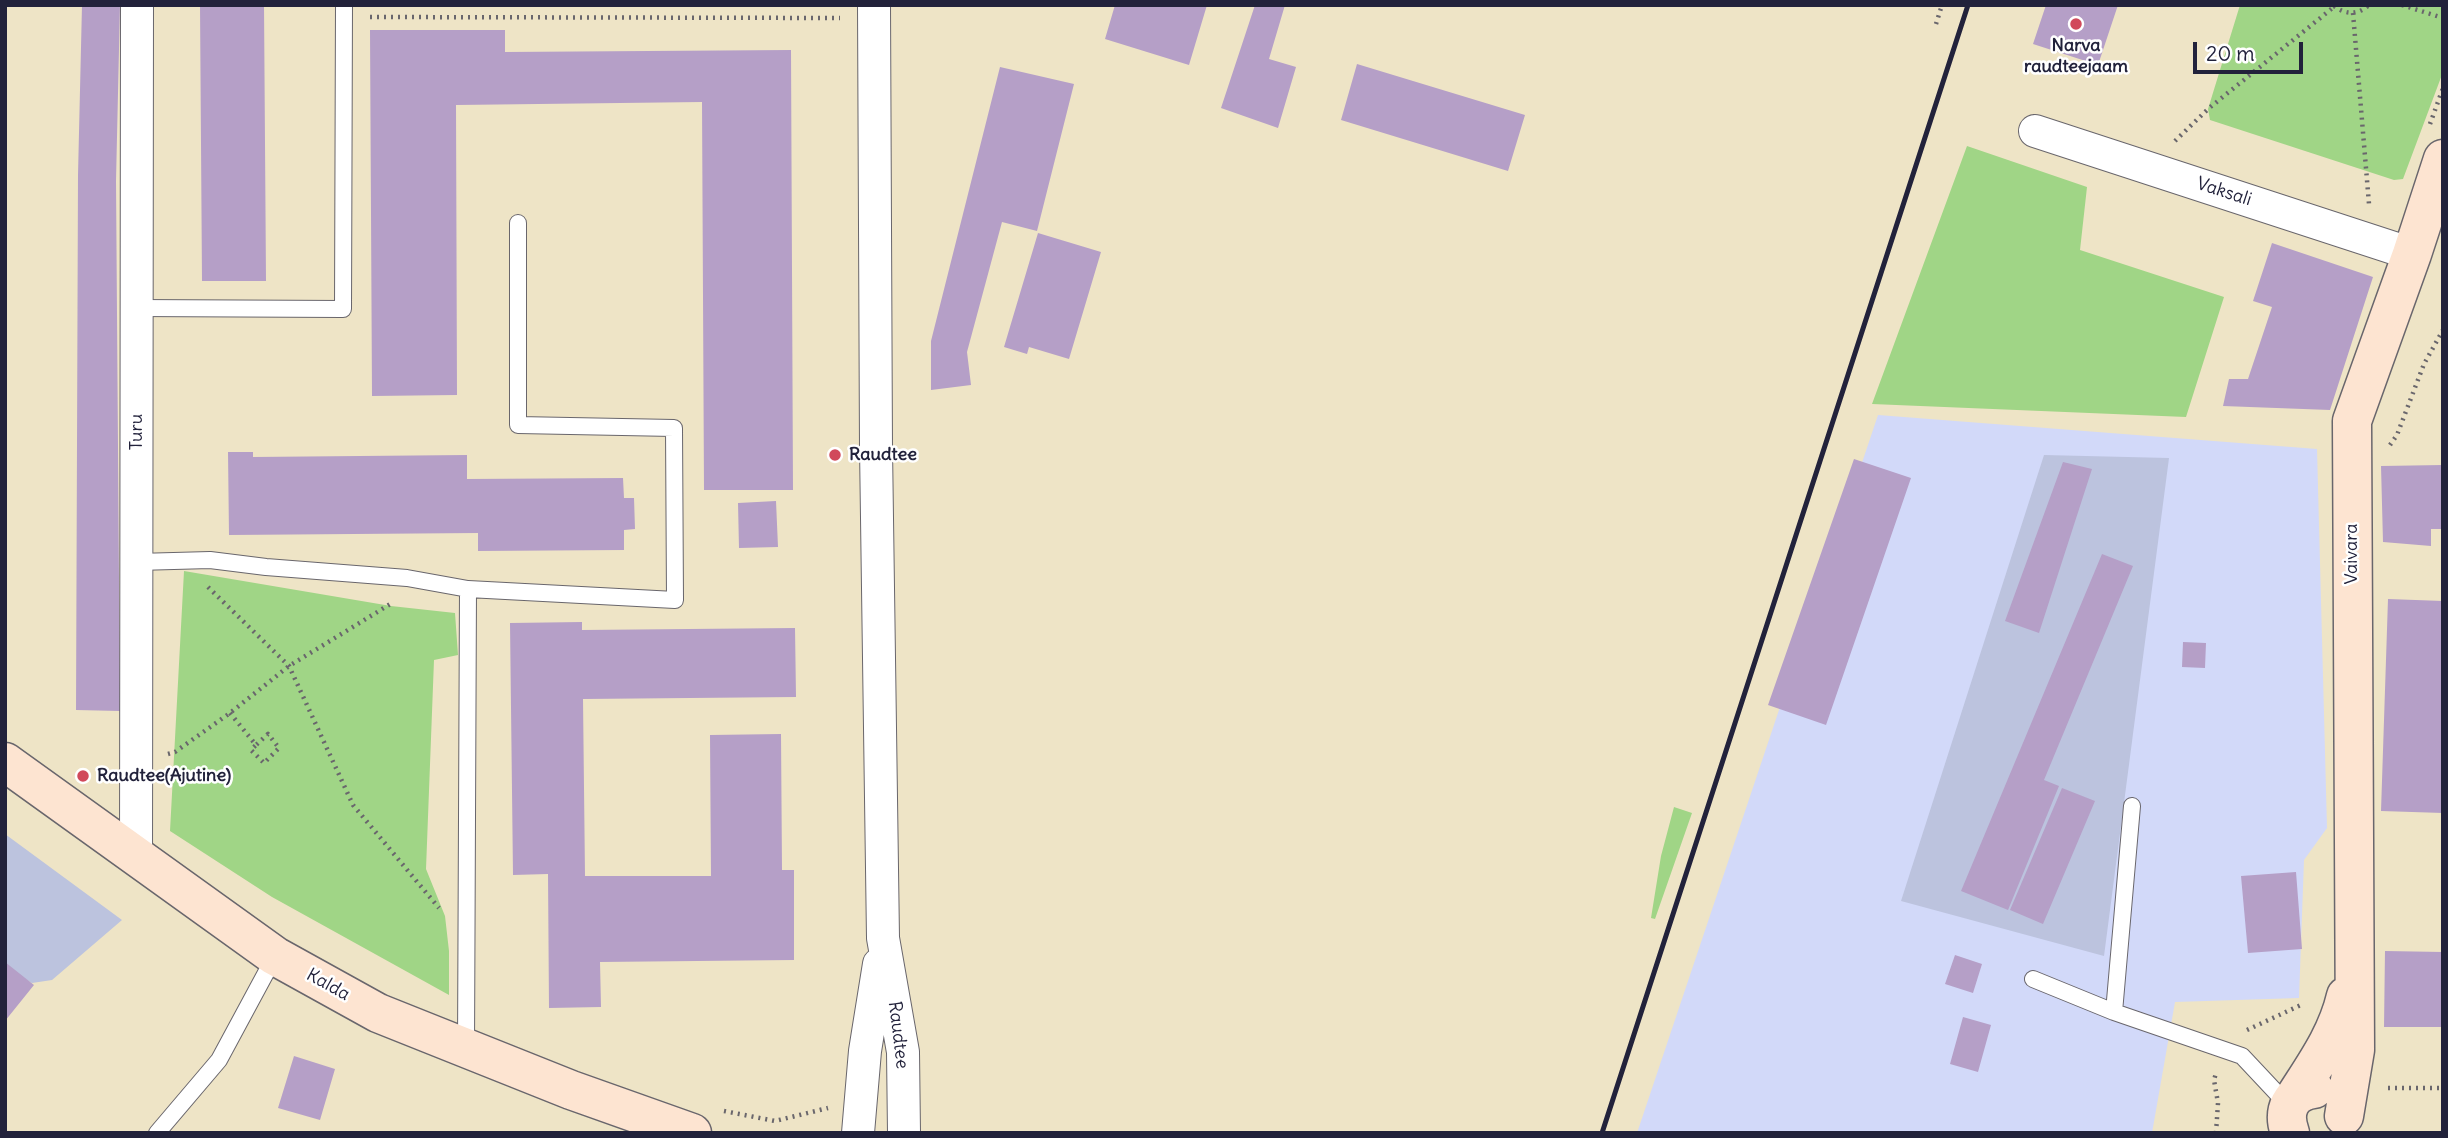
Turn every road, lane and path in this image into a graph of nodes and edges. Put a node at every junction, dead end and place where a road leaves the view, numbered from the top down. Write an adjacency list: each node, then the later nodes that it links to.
1 (137, 5): 17 (street, Turu)
2 (1942, 5): 10 (path)
3 (2369, 5): 8 (path)
4 (2402, 5): 9 (path)
5 (2334, 6): 8 (path); 13 (path)
6 (344, 11): 7 (path); 17 (lane)
7 (874, 12): 30 (street, Raudtee)
8 (2353, 13): 15 (path)
9 (2443, 18)
10 (1936, 24)
11 (2035, 131): 13 (street, Vaksali)
12 (2443, 159): 16 (street, Vaivara)
13 (2148, 167): 15 (street, Vaksali)
14 (517, 223): 21 (lane)
15 (2373, 241): 16 (street, Vaksali)
16 (2412, 254): 32 (street, Vaivara)
17 (136, 308): 19 (street, Turu)
18 (170, 561): 19 (lane); 20 (lane); 22 (path)
19 (137, 562): 26 (street, Turu)
20 (407, 578): 21 (lane); 22 (path)
21 (468, 589): 29 (lane)
22 (289, 666): 23 (path); 29 (path)
23 (230, 713): 24 (path); 26 (path)
24 (256, 745): 24 (path)
25 (5, 762): 28 (street, Kalda)
26 (136, 762): 28 (street, Turu)
27 (2132, 806): 34 (lane)
28 (136, 858): 31 (street, Kalda)
29 (467, 919): 35 (lane)
30 (883, 938): 38 (street, Raudtee); 41 (street, Raudtee)
31 (275, 956): 35 (street, Kalda); 40 (lane)
32 (2354, 964): 36 (street, Vaivara); 39 (street, Vaivara)
33 (2033, 979): 34 (lane)
34 (2114, 1012): 36 (lane)
35 (466, 1048): 37 (street, Kalda)
36 (2291, 1112): 39 (street); 42 (street, Vaivara)
37 (704, 1121): 38 (path)
38 (859, 1121)
39 (2349, 1127)
40 (157, 1133)
41 (904, 1133)
42 (2263, 1133)

